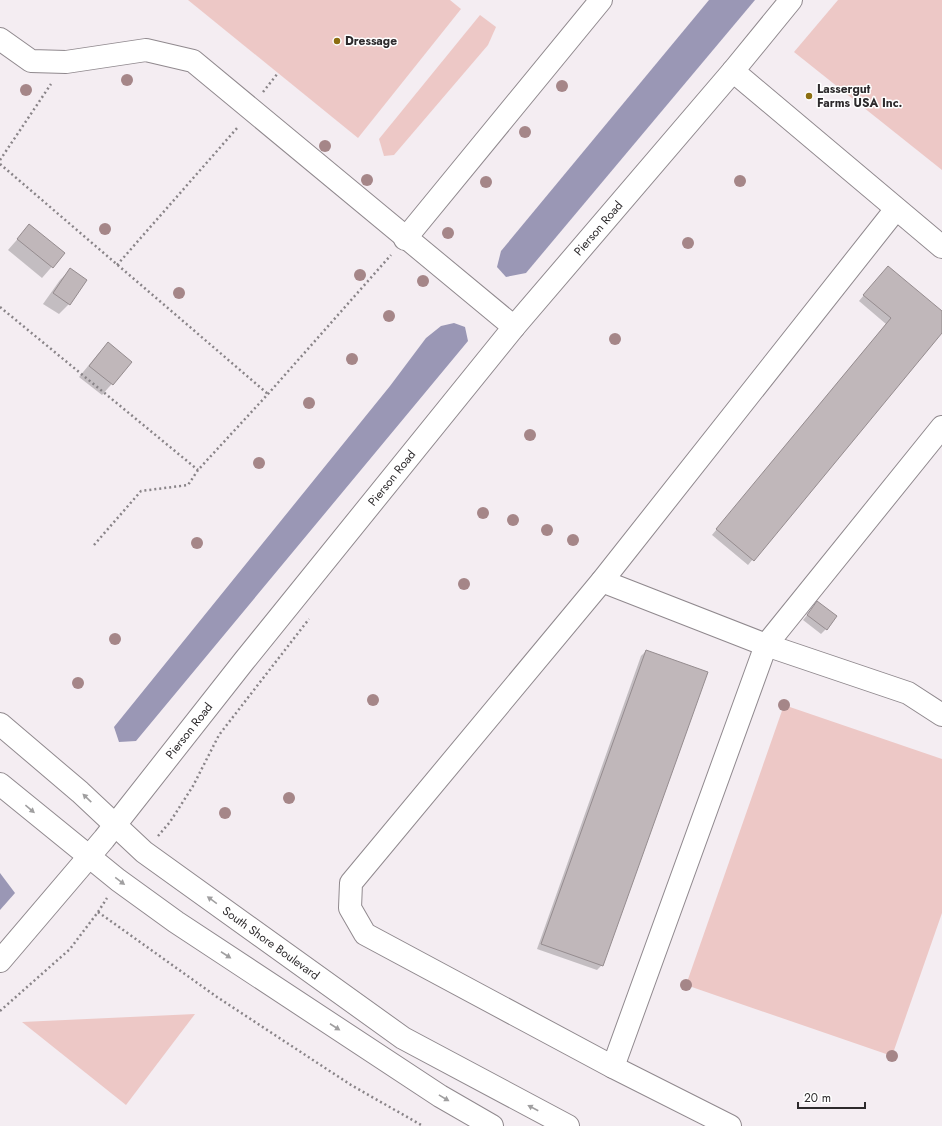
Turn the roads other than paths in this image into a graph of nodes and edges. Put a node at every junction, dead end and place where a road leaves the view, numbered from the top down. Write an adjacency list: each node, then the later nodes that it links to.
1 (601, 0): 6 (street)
2 (792, 0): 4 (street, Pierson Road)
3 (0, 39): 6 (street)
4 (733, 71): 5 (street); 8 (street, Pierson Road)
5 (896, 208): 7 (street); 10 (street)
6 (405, 239): 8 (street)
7 (942, 247)
8 (514, 327): 15 (street, Pierson Road)
9 (942, 427): 11 (street)
10 (602, 581): 11 (street); 18 (street)
11 (766, 646): 12 (street); 18 (street)
12 (942, 715)
13 (0, 724): 15 (street, South Shore Boulevard, one-way to 13)
14 (0, 784): 16 (street, one-way to 16)
15 (115, 825): 16 (street, Pierson Road); 20 (street, South Shore Boulevard, one-way to 15)
16 (90, 856): 17 (street, Pierson Road); 19 (street, one-way to 19)
17 (0, 961)
18 (613, 1067): 21 (street)
19 (492, 1126)
20 (568, 1126)
21 (730, 1126)

